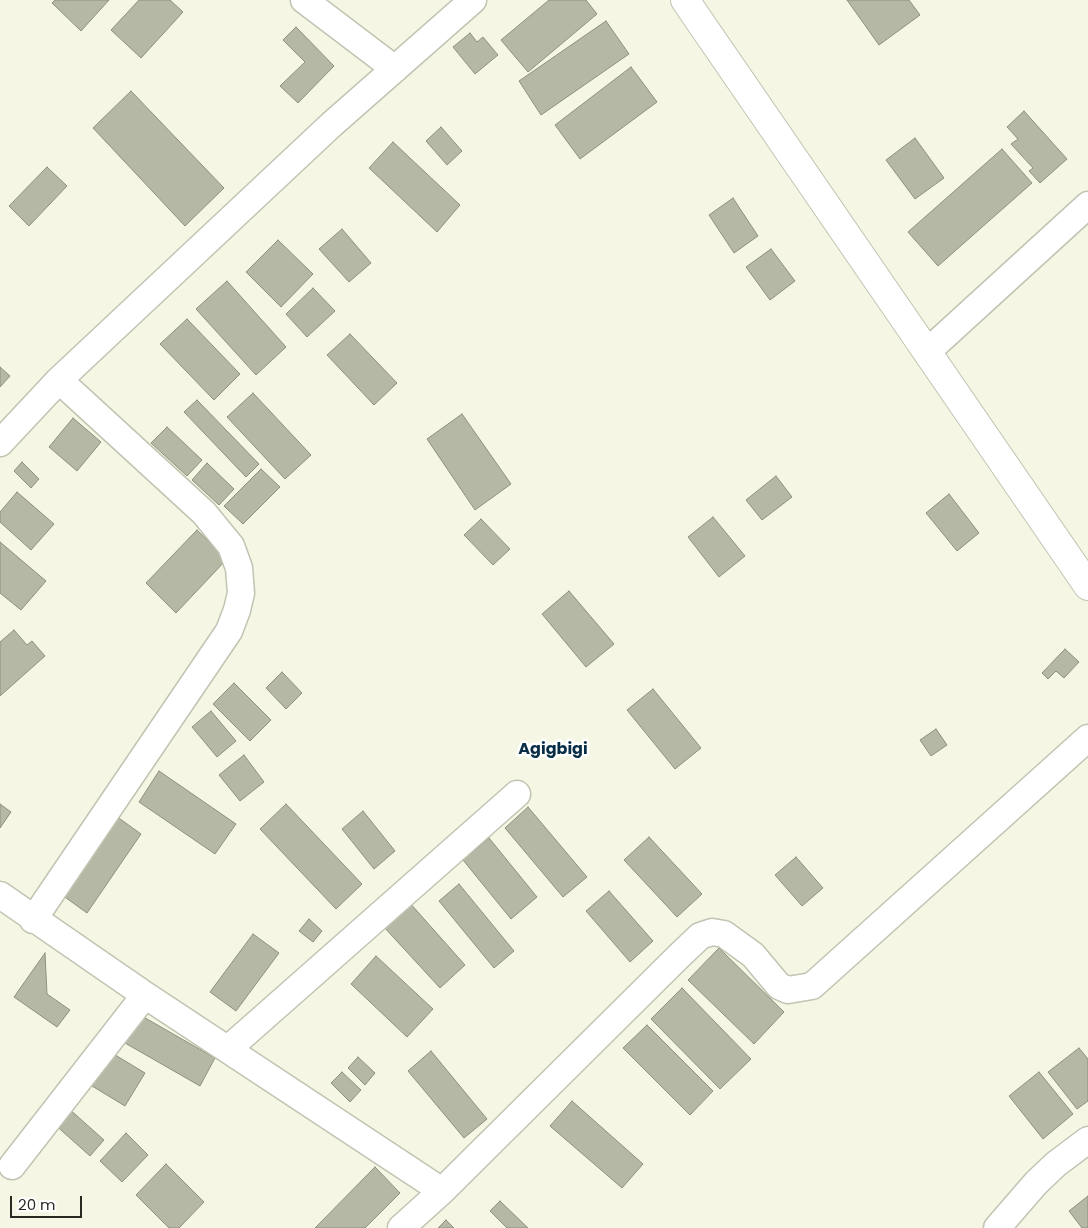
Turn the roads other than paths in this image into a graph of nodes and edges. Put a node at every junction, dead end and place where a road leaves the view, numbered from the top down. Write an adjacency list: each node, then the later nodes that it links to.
1 (304, 0): 4 (street)
2 (473, 0): 4 (street)
3 (684, 0): 6 (main road)
4 (395, 69): 7 (street)
5 (1088, 205): 6 (street)
6 (927, 352): 9 (main road)
7 (60, 380): 8 (street); 13 (street)
8 (0, 443)
9 (1088, 586)
10 (1088, 738): 18 (street)
11 (516, 794): 15 (street)
12 (0, 895): 13 (street)
13 (33, 920): 14 (street)
14 (145, 994): 15 (street); 17 (street)
15 (228, 1049): 18 (street)
16 (1088, 1140): 20 (street)
17 (12, 1166)
18 (442, 1191): 19 (street)
19 (401, 1228)
20 (997, 1228)

